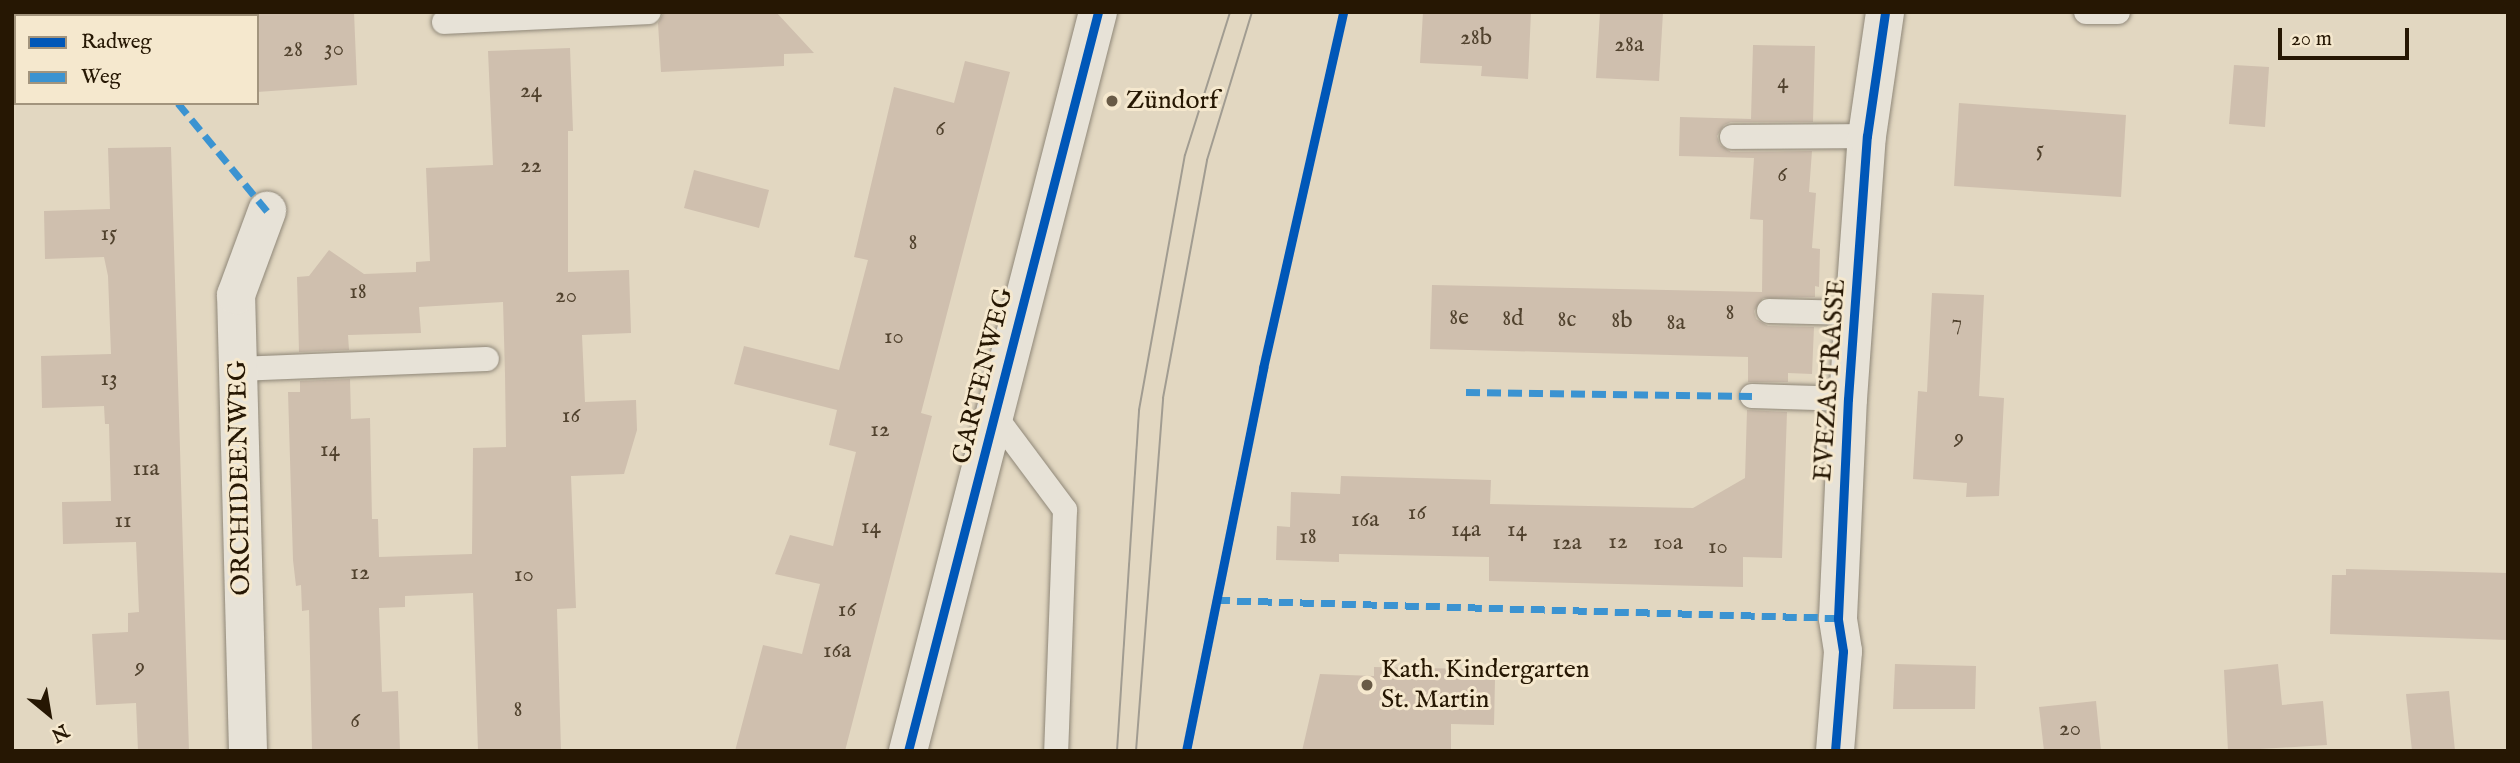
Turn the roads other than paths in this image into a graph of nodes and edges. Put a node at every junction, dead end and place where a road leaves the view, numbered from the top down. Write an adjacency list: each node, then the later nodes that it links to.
1 (649, 12): 6 (lane)
2 (1098, 12): 16 (street, GARTENWEG)
3 (1885, 12): 7 (street, EVEZASTRASSE)
4 (2086, 12): 5 (lane)
5 (2118, 12)
6 (444, 22)
7 (1867, 136): 8 (lane); 11 (street, EVEZASTRASSE)
8 (1732, 138)
9 (267, 211): 13 (street, ORCHIDEENWEG)
10 (1769, 312): 11 (lane)
11 (1854, 313): 15 (street, EVEZASTRASSE)
12 (487, 359): 13 (lane)
13 (237, 369): 17 (street, ORCHIDEENWEG)
14 (1752, 396): 15 (lane)
15 (1848, 399): 20 (street, EVEZASTRASSE)
16 (995, 416): 18 (street, GARTENWEG); 19 (lane)
17 (248, 751)
18 (908, 751)
19 (1056, 751)
20 (1835, 751)

